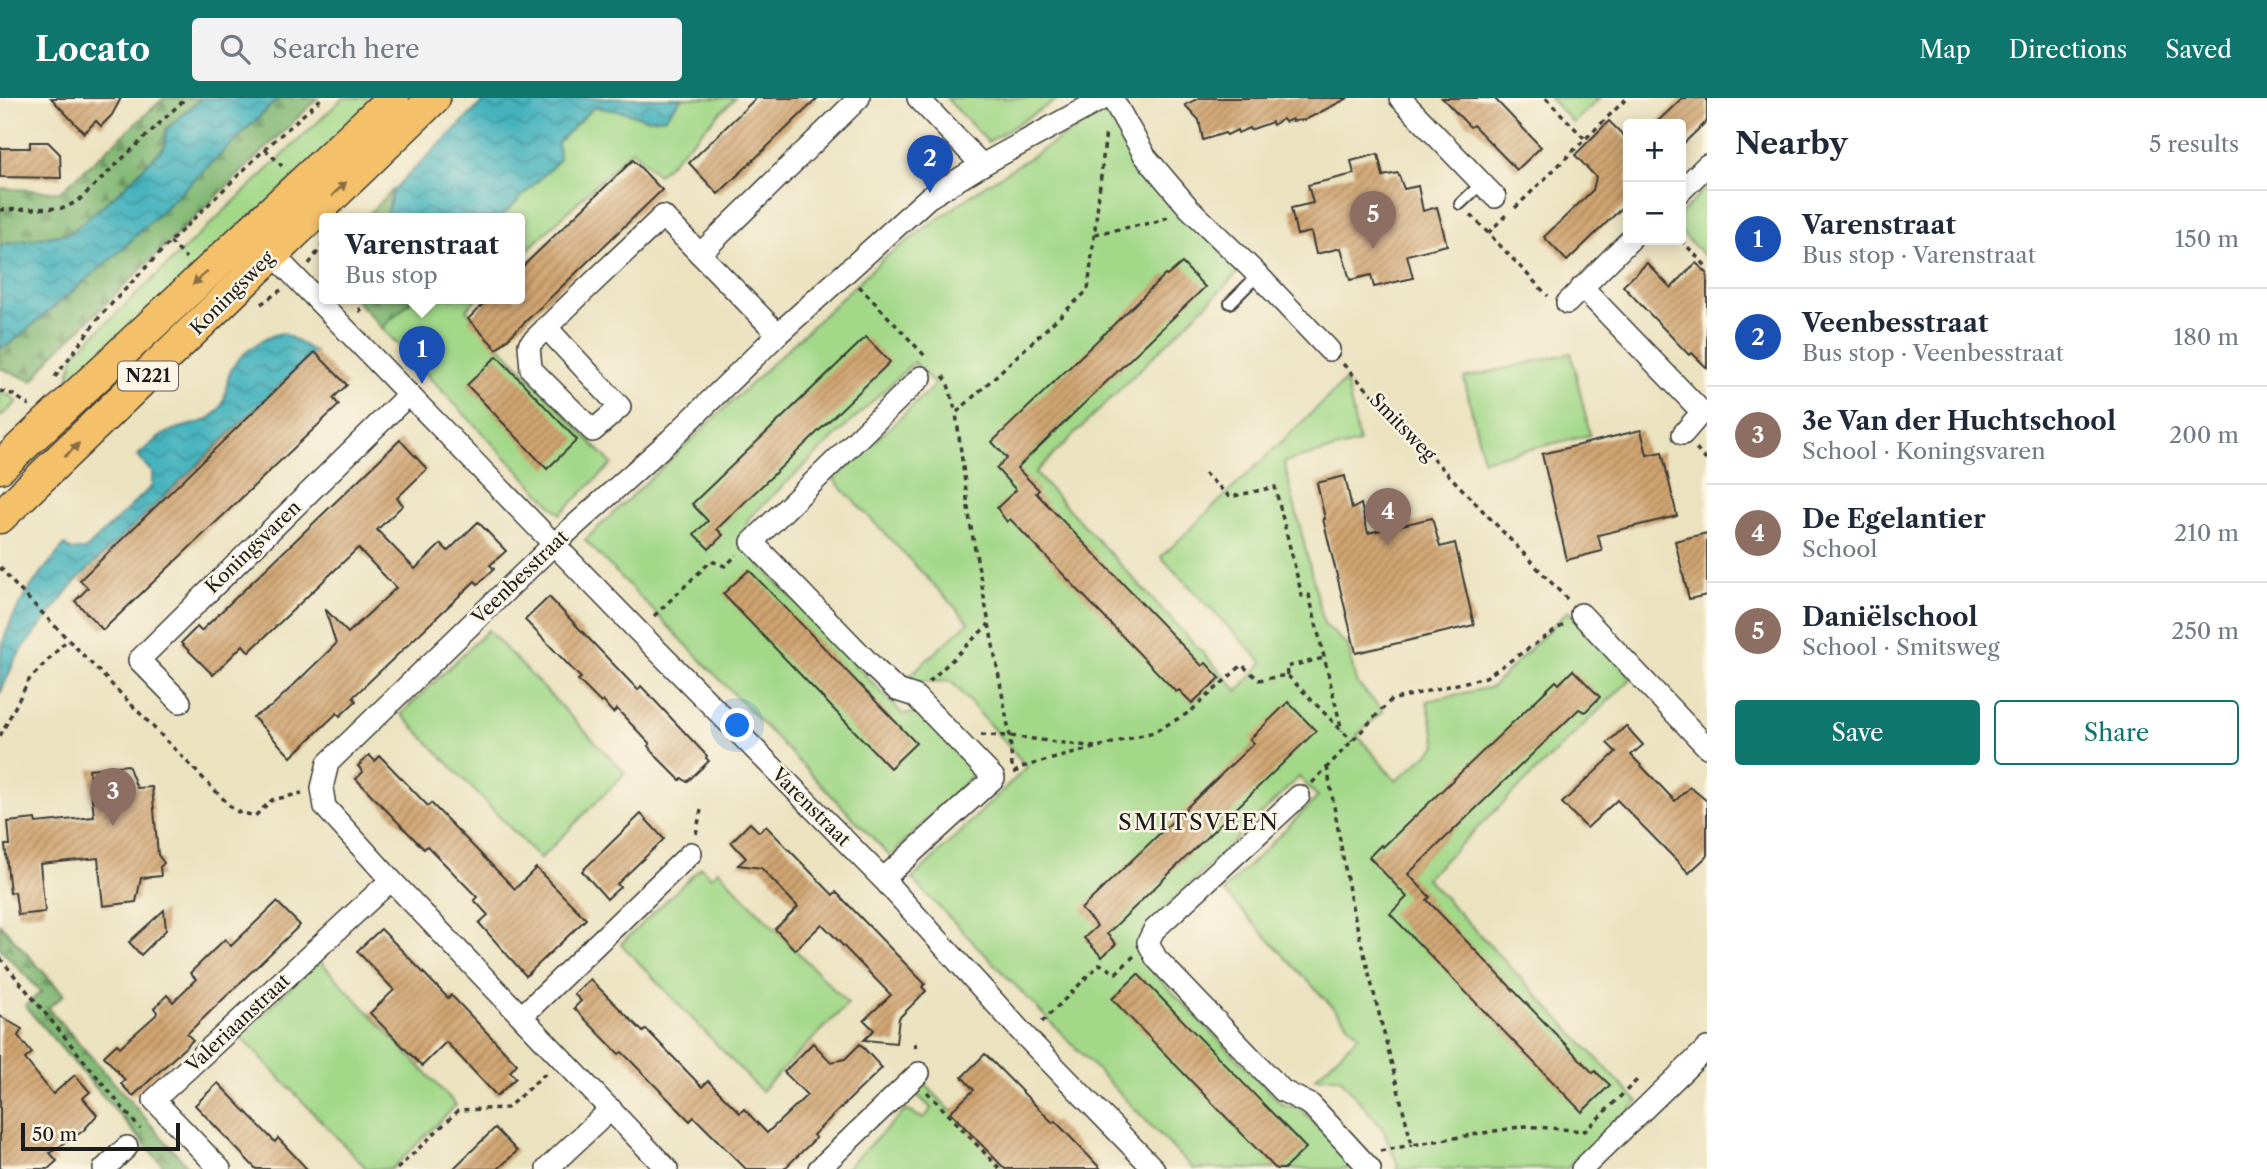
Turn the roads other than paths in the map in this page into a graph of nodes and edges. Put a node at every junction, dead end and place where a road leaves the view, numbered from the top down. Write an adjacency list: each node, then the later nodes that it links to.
1 (393, 98): 13 (main road, Koningsweg / N221)
2 (433, 98): 15 (main road, Koningsweg / N221, one-way to 2)
3 (859, 98): 16 (street)
4 (918, 98): 8 (street)
5 (1104, 98): 8 (street, Veenbesstraat)
6 (1112, 98): 17 (street)
7 (1400, 98): 11 (street)
8 (982, 165): 24 (street, Veenbesstraat)
9 (1707, 165): 10 (street)
10 (1686, 186)
11 (1489, 190): 12 (lane)
12 (1460, 204)
13 (250, 232): 15 (street, Varenstraat); 29 (main road, Koningsweg / N221, one-way to 29)
14 (1625, 245): 18 (street)
15 (272, 253): 19 (street, Varenstraat); 31 (main road, Koningsweg / N221, one-way to 15)
16 (700, 254): 23 (street); 24 (street)
17 (1258, 275): 20 (lane); 25 (street)
18 (1582, 287): 21 (street); 28 (street)
19 (319, 301)
20 (1230, 303)
21 (1567, 303)
22 (322, 304): 27 (street, Varenstraat)
23 (546, 327): 23 (street)
24 (778, 334): 32 (street, Veenbesstraat)
25 (1329, 350)
26 (928, 372): 38 (street)
27 (410, 394): 32 (street, Varenstraat); 34 (street, Koningsvaren)
28 (1683, 434)
29 (0, 467)
30 (0, 473): 31 (street)
31 (11, 507)
32 (553, 545): 38 (street, Varenstraat); 39 (street, Veenbesstraat)
33 (1581, 614): 35 (street)
34 (180, 702)
35 (1707, 747)
36 (1299, 796): 45 (street)
37 (691, 853): 40 (street)
38 (883, 879): 51 (street, Varenstraat)
39 (391, 880): 40 (street); 47 (street, Valeriaanstraat)
40 (522, 1016): 43 (street)
41 (1707, 1048): 52 (street)
42 (916, 1075): 50 (street)
43 (611, 1110): 48 (street); 49 (street)
44 (127, 1147): 46 (street)
45 (1364, 1162)
46 (104, 1169)
47 (220, 1169)
48 (547, 1169)
49 (667, 1169)
50 (819, 1169)
51 (1154, 1169)
52 (1582, 1169)

